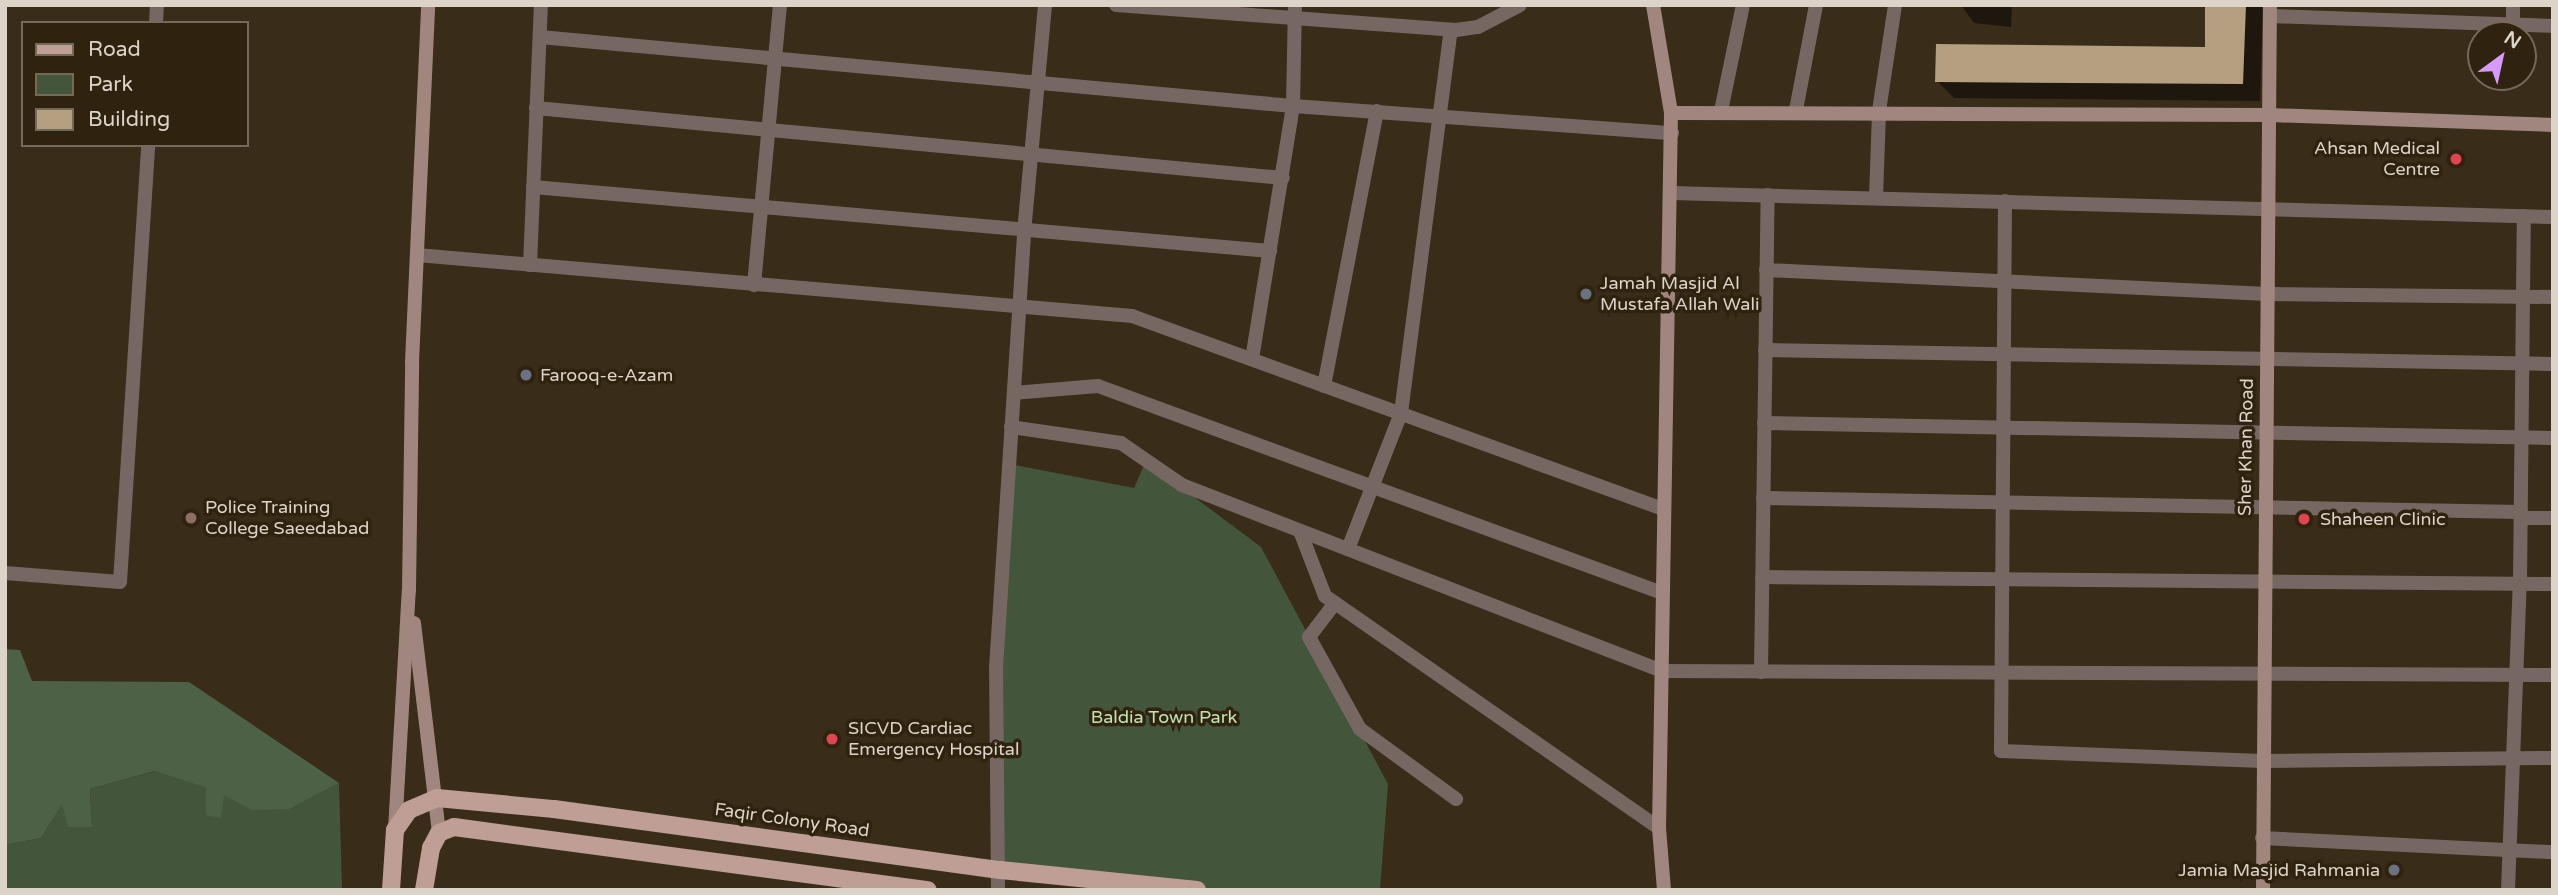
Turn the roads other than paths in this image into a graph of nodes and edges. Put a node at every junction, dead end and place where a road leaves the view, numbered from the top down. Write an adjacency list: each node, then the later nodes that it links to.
1 (428, 5): 44 (street)
2 (541, 5): 15 (street)
3 (780, 5): 16 (street)
4 (1045, 5): 17 (street)
5 (1116, 5): 12 (street)
6 (1520, 5): 14 (street)
7 (1653, 5): 24 (street)
8 (1743, 5): 22 (street)
9 (1816, 5): 20 (street)
10 (1895, 5): 23 (street)
11 (2270, 11): 13 (street); 26 (street, Sher Khan Road)
12 (1295, 12): 14 (street); 18 (street)
13 (2467, 22)
14 (1451, 30): 25 (street)
15 (540, 37): 16 (street); 19 (street)
16 (775, 59): 17 (street); 28 (street)
17 (1038, 84): 18 (street); 31 (street)
18 (1293, 106): 21 (street); 32 (street)
19 (537, 108): 28 (street); 33 (street)
20 (1796, 110): 22 (street); 23 (street)
21 (1377, 111): 25 (street); 59 (street)
22 (1721, 111): 24 (street)
23 (1878, 111): 26 (street); 36 (street)
24 (1671, 113): 29 (street)
25 (1442, 115): 29 (street); 61 (street)
26 (2269, 115): 27 (street); 39 (street, Sher Khan Road)
27 (2553, 125)
28 (768, 130): 31 (street); 38 (street)
29 (1672, 133): 34 (street)
30 (148, 147): 77 (street)
31 (1031, 154): 32 (street); 42 (street)
32 (1283, 178): 43 (street)
33 (533, 187): 38 (street); 45 (street)
34 (1672, 193): 35 (street); 72 (street)
35 (1768, 195): 36 (street); 46 (street)
36 (1876, 198): 37 (street)
37 (2005, 201): 39 (street); 47 (street)
38 (761, 207): 42 (street); 48 (street)
39 (2268, 208): 40 (street); 49 (street, Sher Khan Road)
40 (2524, 216): 41 (street); 50 (street)
41 (2553, 217)
42 (1024, 232): 43 (street); 52 (street)
43 (1270, 251): 55 (street)
44 (417, 255): 45 (street); 83 (street)
45 (530, 265): 48 (street)
46 (1766, 270): 47 (street); 53 (street)
47 (2004, 281): 49 (street); 54 (street)
48 (754, 285): 52 (street)
49 (2267, 294): 50 (street); 56 (street, Sher Khan Road)
50 (2524, 297): 51 (street); 57 (street)
51 (2553, 297)
52 (1019, 308): 55 (street); 60 (street)
53 (1765, 350): 54 (street); 62 (street)
54 (2003, 354): 56 (street); 64 (street)
55 (1252, 359): 59 (street)
56 (2267, 359): 57 (street); 65 (street, Sher Khan Road)
57 (2523, 363): 58 (street); 66 (street)
58 (2553, 364)
59 (1324, 386): 61 (street)
60 (1014, 393): 63 (street); 68 (street)
61 (1401, 413): 68 (street); 72 (street)
62 (1764, 423): 64 (street); 69 (street)
63 (1011, 427): 75 (street); 103 (street)
64 (2003, 428): 65 (street); 70 (street)
65 (2266, 432): 66 (street); 71 (street, Sher Khan Road)
66 (2522, 437): 67 (street); 73 (street)
67 (2553, 438)
68 (1372, 486): 76 (street); 84 (street)
69 (1763, 498): 70 (street); 78 (street)
70 (2002, 502): 71 (street); 79 (street)
71 (2265, 507): 73 (street); 80 (street, Sher Khan Road)
72 (1663, 509): 84 (street)
73 (2521, 515): 74 (street); 81 (street)
74 (2553, 518)
75 (1300, 531): 76 (street); 85 (street)
76 (1348, 549): 86 (street)
77 (5, 573)
78 (1762, 577): 79 (street); 87 (street)
79 (2001, 578): 80 (street); 88 (street)
80 (2264, 580): 81 (street); 89 (street, Sher Khan Road)
81 (2520, 582): 82 (street); 90 (street)
82 (2553, 584)
83 (409, 590): 95 (street); 98 (street)
84 (1662, 593): 86 (street)
85 (1335, 603): 96 (street); 97 (street)
86 (1662, 671): 87 (street); 97 (street)
87 (1761, 671): 88 (street)
88 (2000, 673): 89 (street); 94 (street)
89 (2263, 674): 90 (street); 94 (street, Sher Khan Road)
90 (2517, 675): 91 (street); 92 (street)
91 (2553, 675)
92 (2514, 758): 93 (street); 94 (street); 101 (street)
93 (2553, 758)
94 (2262, 761): 100 (street, Sher Khan Road)
95 (437, 798): 98 (main road); 99 (street); 103 (main road, Faqir Colony Road)
96 (1456, 799)
97 (1659, 828): 109 (street)
98 (395, 830): 104 (main road)
99 (439, 833): 105 (main road); 106 (main road)
100 (2262, 838): 101 (street); 110 (street, Sher Khan Road)
101 (2509, 851): 102 (street); 111 (street)
102 (2553, 852)
103 (1000, 870): 107 (street); 108 (main road, Faqir Colony Road)
104 (391, 890)
105 (424, 890)
106 (928, 890)
107 (998, 890)
108 (1198, 890)
109 (1664, 890)
110 (2263, 890)
111 (2508, 890)

